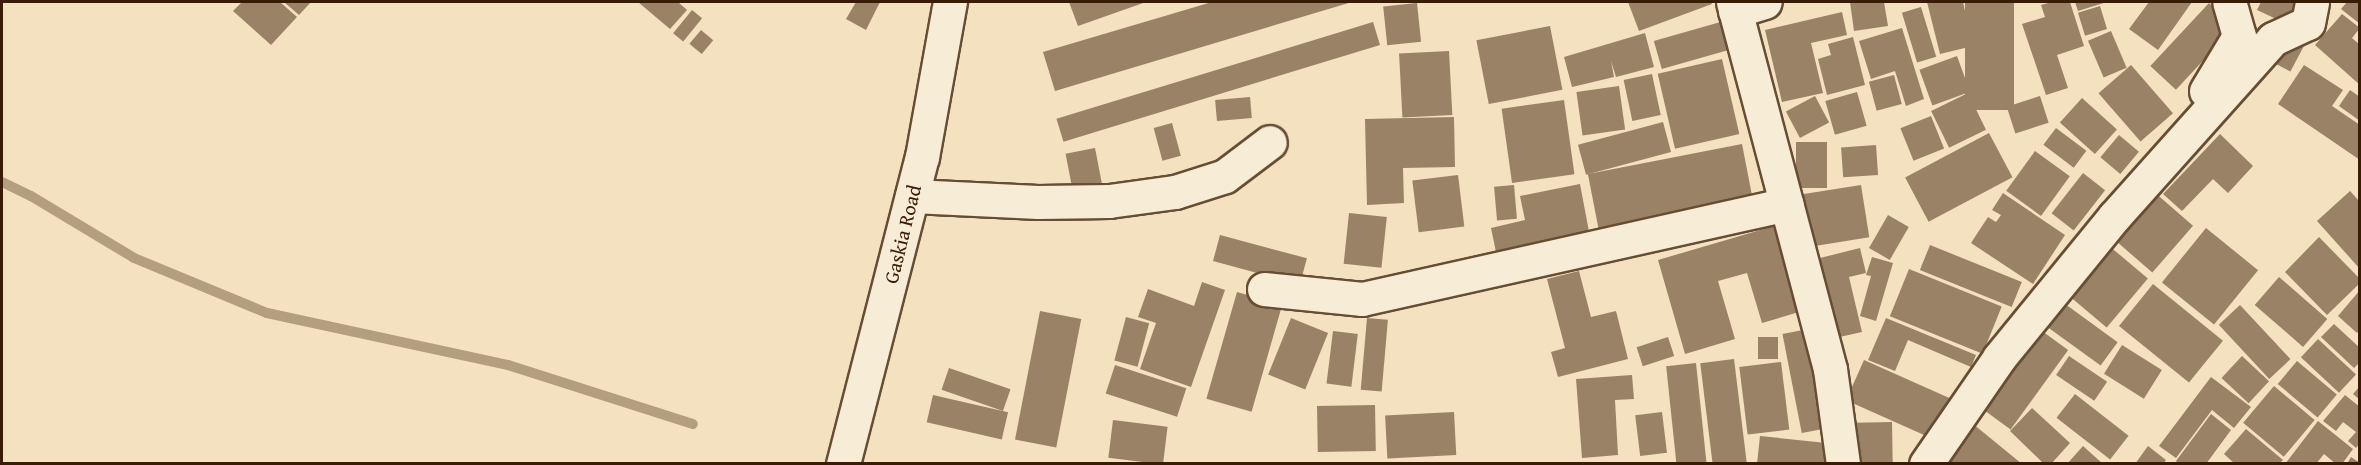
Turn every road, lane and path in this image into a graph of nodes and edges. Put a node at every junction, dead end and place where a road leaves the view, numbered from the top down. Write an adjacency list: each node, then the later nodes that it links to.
1 (950, 2): 7 (street, Gaskia Road)
2 (2229, 2): 6 (street)
3 (2312, 2): 6 (street)
4 (1744, 5): 8 (street)
5 (1270, 142): 7 (street)
6 (2164, 159): 12 (street)
7 (912, 195): 10 (street, Gaskia Road)
8 (1786, 204): 9 (street); 11 (street)
9 (1264, 289)
10 (843, 464)
11 (1843, 464)
12 (1926, 464)

